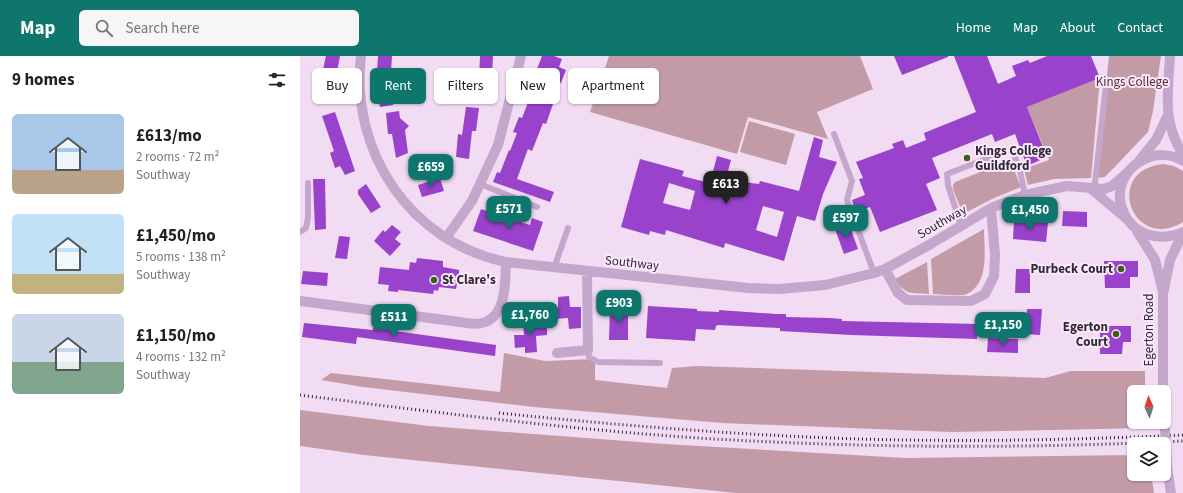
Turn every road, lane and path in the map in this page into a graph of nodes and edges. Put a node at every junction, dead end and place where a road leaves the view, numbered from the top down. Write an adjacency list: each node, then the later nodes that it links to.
1 (361, 56): 23 (street, Southway)
2 (521, 56): 12 (street)
3 (1170, 56): 5 (street)
4 (1106, 84): 13 (lane)
5 (1167, 117): 7 (street); 9 (street)
6 (834, 134): 28 (lane)
7 (1183, 156)
8 (1183, 161): 9 (street)
9 (1138, 162): 10 (street, Southway)
10 (1128, 171): 13 (street, Southway); 17 (street)
11 (308, 183): 21 (lane)
12 (480, 184): 15 (lane); 23 (street)
13 (1090, 188): 14 (street, Southway); 17 (street)
14 (1025, 194): 16 (street, Southway); 18 (lane)
15 (537, 206)
16 (991, 208): 18 (street, Southway); 26 (street)
17 (1127, 219): 20 (street)
18 (961, 226): 26 (street, Southway)
19 (568, 228): 25 (lane)
20 (1135, 228): 22 (street); 29 (street, Egerton Road)
21 (300, 232)
22 (1183, 233): 29 (street)
23 (446, 238): 24 (street, Southway)
24 (506, 262): 25 (street, Southway); 30 (street)
25 (554, 268): 27 (street, Southway)
26 (885, 269): 28 (street, Southway)
27 (588, 271): 28 (street, Southway); 31 (street)
28 (874, 273)
29 (1164, 292): 34 (street, Egerton Road)
30 (300, 301)
31 (588, 350): 32 (street); 33 (lane)
32 (557, 353)
33 (660, 363)
34 (1163, 385)
35 (1165, 429): 36 (street, bridge)
36 (1171, 493)

